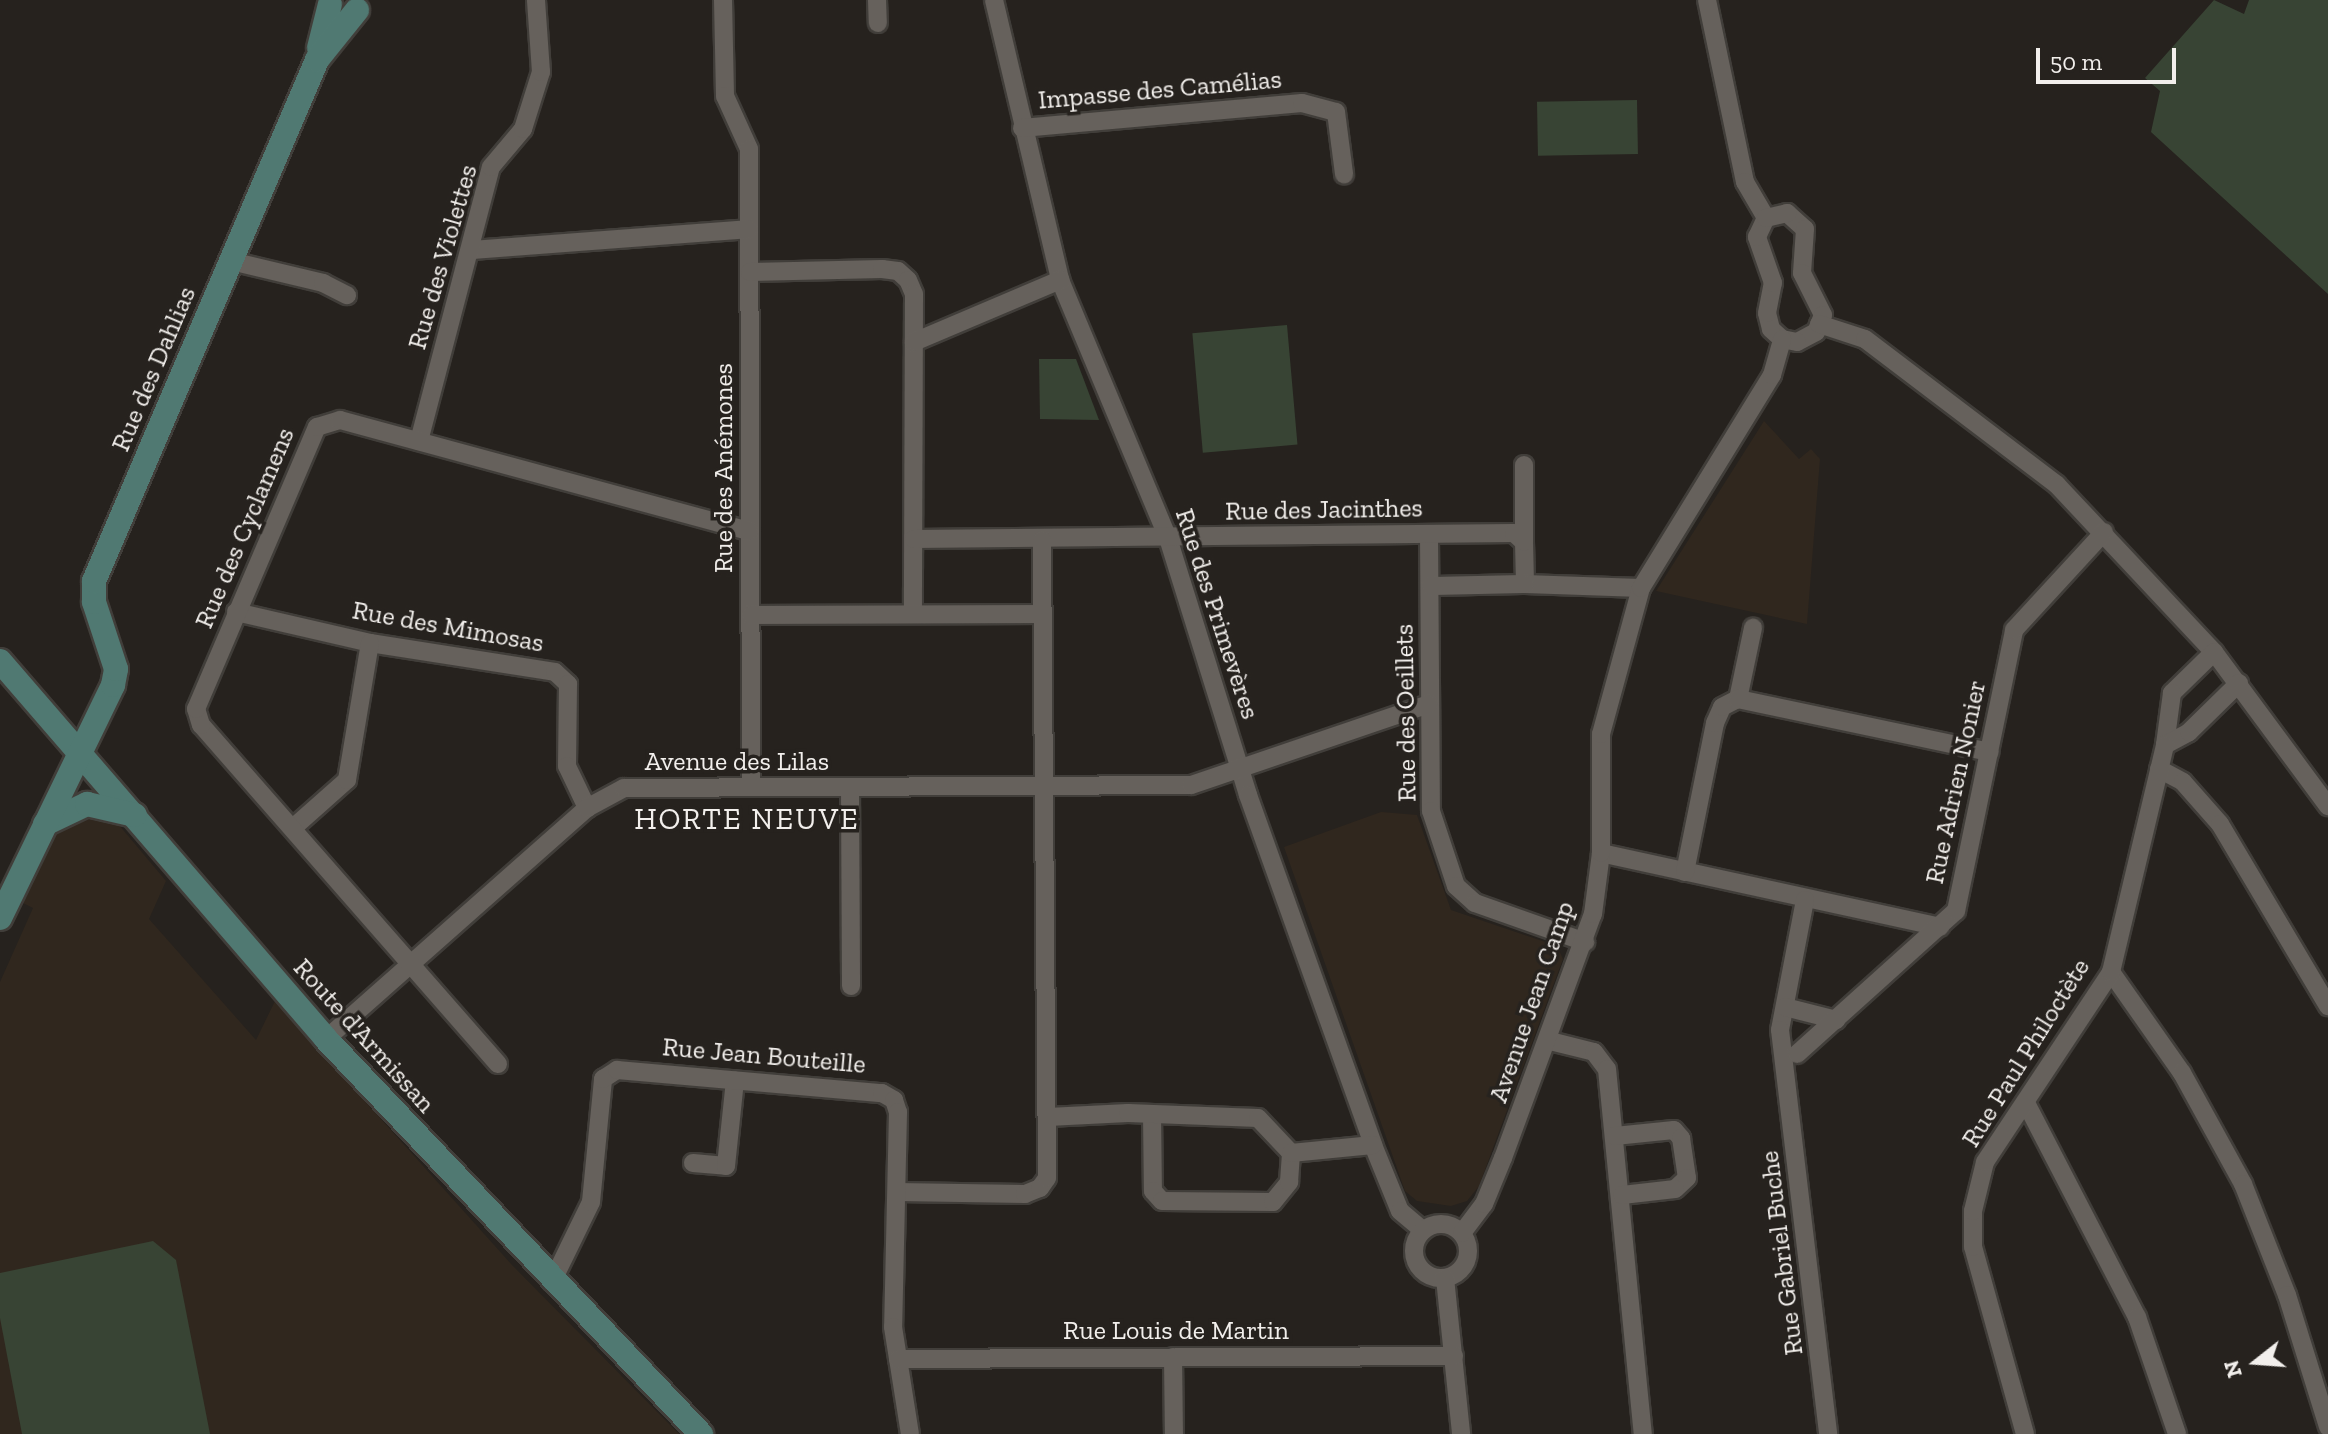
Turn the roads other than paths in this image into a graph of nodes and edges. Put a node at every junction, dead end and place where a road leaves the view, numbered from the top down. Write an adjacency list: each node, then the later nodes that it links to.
1 (536, 0): 14 (street, Rue des Violettes)
2 (723, 0): 13 (street, Rue des Anémones)
3 (877, 0): 8 (street)
4 (994, 0): 10 (street, Rue des Primevères)
5 (1707, 0): 12 (street)
6 (329, 2): 7 (street); 9 (street, Rue des Dahlias)
7 (364, 5): 9 (street, Rue des Dahlias)
8 (878, 23)
9 (317, 60): 15 (street, Rue des Dahlias)
10 (1022, 128): 11 (street, Impasse des Camélias); 17 (street, Rue des Primevères)
11 (1344, 174)
12 (1766, 218): 19 (street); 20 (street)
13 (748, 229): 14 (street); 16 (street, Rue des Anémones)
14 (471, 250): 22 (street, Rue des Violettes)
15 (231, 261): 18 (street); 45 (street, Rue des Dahlias)
16 (750, 272): 21 (street); 24 (street, Rue des Anémones)
17 (1060, 280): 21 (street); 27 (street, Rue des Primevères)
18 (347, 295)
19 (1819, 324): 20 (street); 25 (street)
20 (1782, 339): 33 (street, Avenue Jean Camp)
21 (914, 342): 28 (street)
22 (419, 441): 24 (street, Rue des Cyclamens); 34 (street, Rue des Cyclamens)
23 (1524, 465): 30 (street)
24 (749, 531): 37 (street, Rue des Anémones)
25 (2104, 532): 40 (street); 48 (street, Rue Adrien Nonier)
26 (1429, 535): 27 (street, Rue des Jacinthes); 30 (street, Rue des Jacinthes); 32 (street, Rue des Oeillets)
27 (1168, 538): 29 (street, Rue des Jacinthes); 51 (street, Rue des Primevères)
28 (914, 539): 29 (street, Rue des Jacinthes); 35 (street)
29 (1042, 540): 36 (street)
30 (1524, 542): 31 (street)
31 (1525, 584): 32 (street); 33 (street)
32 (1431, 586): 44 (street, Rue des Oeillets)
33 (1641, 588): 60 (street, Avenue Jean Camp)
34 (236, 612): 39 (street, Rue des Mimosas); 59 (street, Rue des Cyclamens)
35 (913, 613): 36 (street); 37 (street)
36 (1039, 614): 52 (street)
37 (751, 615): 53 (street, Rue des Anémones)
38 (1753, 628): 43 (street)
39 (370, 643): 56 (street, Rue des Mimosas); 59 (street)
40 (2214, 652): 42 (street); 47 (street, Rue Paul Philoctète)
41 (0, 661): 46 (street, Route d'Armissan)
42 (2239, 683): 47 (street); 55 (street)
43 (1738, 699): 48 (street); 61 (street)
44 (1429, 704): 51 (street, Avenue des Lilas); 65 (street, Rue des Oeillets)
45 (105, 706): 46 (street); 49 (street, Rue des Dahlias)
46 (53, 720): 49 (street, Route d'Armissan)
47 (2165, 745): 50 (street, Rue Paul Philoctète)
48 (1989, 752): 64 (street, Rue Adrien Nonier)
49 (83, 754): 57 (street, Route d'Armissan); 58 (street, Rue des Dahlias)
50 (2159, 769): 67 (street, Rue Paul Philoctète); 69 (street)
51 (1240, 770): 52 (street, Avenue des Lilas); 81 (street, Rue des Primevères)
52 (1041, 785): 54 (street, Avenue des Lilas); 79 (street)
53 (751, 786): 54 (street, Avenue des Lilas); 56 (street, Avenue des Lilas)
54 (850, 788): 68 (street)
55 (2328, 806)
56 (587, 808): 66 (street, Avenue des Lilas)
57 (135, 815): 58 (street); 72 (street, Route d'Armissan)
58 (45, 824): 63 (street, Rue des Dahlias)
59 (294, 827): 66 (street, Rue des Cyclamens)
60 (1601, 853): 61 (street); 65 (street, Avenue Jean Camp)
61 (1685, 872): 62 (street)
62 (1805, 900): 64 (street); 70 (street, Rue Gabriel Buche)
63 (0, 918)
64 (1940, 927): 71 (street, Rue Adrien Nonier)
65 (1585, 942): 73 (street, Avenue Jean Camp)
66 (411, 965): 72 (street, Avenue des Lilas); 75 (street, Rue des Cyclamens)
67 (2111, 972): 77 (street, Rue Paul Philoctète); 93 (street)
68 (851, 986)
69 (2328, 1006)
70 (1785, 1007): 71 (street); 74 (street, Rue Gabriel Buche)
71 (1836, 1020): 74 (street, Rue Adrien Nonier)
72 (326, 1039): 89 (street, Route d'Armissan)
73 (1550, 1041): 80 (street); 87 (street, Avenue Jean Camp)
74 (1791, 1061): 99 (street, Rue Gabriel Buche)
75 (498, 1064)
76 (735, 1080): 83 (street); 84 (street, Rue Jean Bouteille); 89 (street, Rue Jean Bouteille)
77 (2027, 1105): 100 (street, Rue Paul Philoctète); 101 (street)
78 (1152, 1114): 79 (street); 82 (street); 82 (street)
79 (1048, 1117): 84 (street)
80 (1615, 1136): 85 (street); 85 (street)
81 (1373, 1145): 82 (street); 86 (street, Rue des Primevères)
82 (1291, 1153)
83 (693, 1163)
84 (897, 1192): 92 (street, Rue Jean Bouteille)
85 (1622, 1195): 98 (street)
86 (1423, 1230): 87 (street); 88 (street)
87 (1462, 1233): 88 (street)
88 (1445, 1278): 90 (street)
89 (552, 1282): 94 (street, Route d'Armissan)
90 (1454, 1356): 91 (street, Rue Louis de Martin); 97 (street)
91 (1173, 1357): 92 (street, Rue Louis de Martin); 96 (street)
92 (898, 1359): 95 (street, Rue Jean Bouteille)
93 (2328, 1429): 102 (street)
94 (701, 1434)
95 (910, 1434)
96 (1174, 1434)
97 (1461, 1434)
98 (1643, 1434)
99 (1828, 1434)
100 (2025, 1434)
101 (2177, 1434)
102 (2315, 1434)

